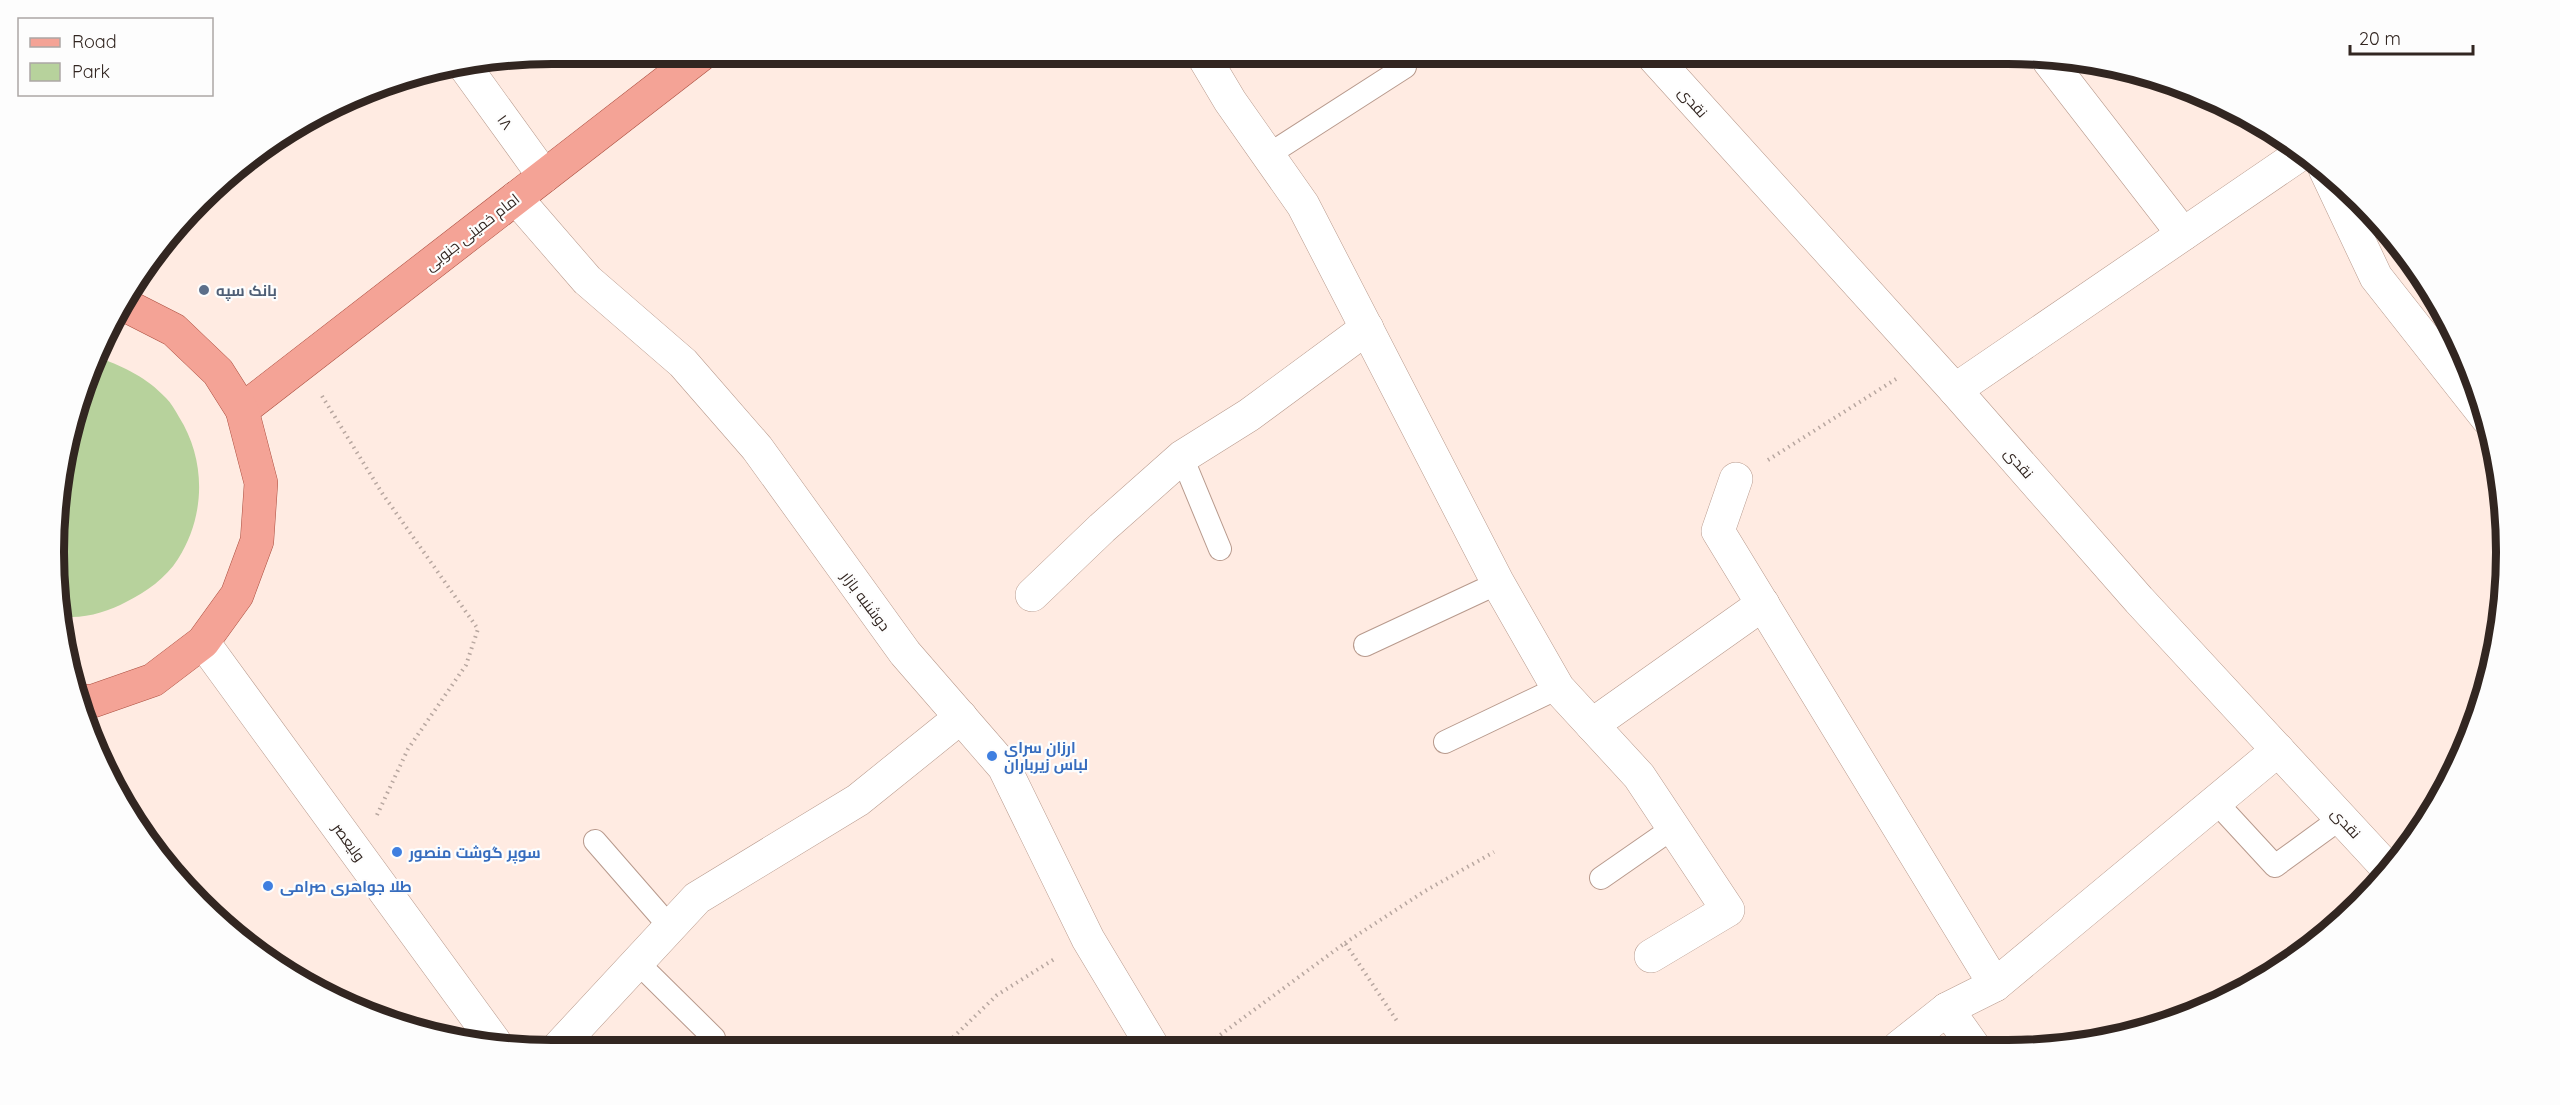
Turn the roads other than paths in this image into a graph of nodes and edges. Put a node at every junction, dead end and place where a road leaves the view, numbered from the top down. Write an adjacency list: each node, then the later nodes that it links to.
1 (689, 64): 9 (main road, امام خمینی جنوبی)
2 (1208, 64): 7 (street)
3 (1660, 64): 15 (street, نقدی)
4 (2054, 67): 12 (street)
5 (1405, 68): 7 (lane)
6 (469, 72): 9 (street, ۱۸)
7 (1268, 155): 14 (street)
8 (2295, 158): 12 (street)
9 (544, 176): 11 (main road, امام خمینی جنوبی)
10 (2336, 192): 16 (street)
11 (516, 198): 17 (main road, امام خمینی جنوبی); 28 (street, دوشنبه بازار)
12 (2183, 234): 15 (street)
13 (130, 308): 17 (main road)
14 (1367, 328): 18 (street); 21 (street)
15 (1955, 390): 31 (street, نقدی)
16 (2470, 397)
17 (242, 410): 24 (main road)
18 (1182, 457): 20 (lane); 22 (street)
19 (1736, 479): 23 (street)
20 (1220, 549)
21 (1498, 583): 25 (lane); 26 (street)
22 (1032, 595)
23 (1763, 604): 29 (street); 41 (street)
24 (203, 642): 27 (main road); 43 (street, ولیعصر)
25 (1365, 645)
26 (1558, 688): 29 (street); 30 (lane)
27 (87, 701)
28 (961, 717): 38 (street); 46 (street, دوشنبه بازار)
29 (1592, 725): 34 (street)
30 (1446, 742)
31 (2278, 750): 32 (street); 33 (street, نقدی)
32 (2215, 801): 33 (lane); 41 (street)
33 (2341, 818): 36 (street, نقدی)
34 (1673, 828): 37 (lane); 39 (street)
35 (595, 841): 38 (lane)
36 (2383, 864)
37 (1600, 878)
38 (670, 927): 40 (street)
39 (1651, 956)
40 (638, 962): 44 (lane); 45 (street)
41 (1995, 985): 42 (street)
42 (1947, 1009): 47 (street); 48 (street)
43 (492, 1036)
44 (714, 1038)
45 (565, 1040)
46 (1149, 1040)
47 (1908, 1040)
48 (1969, 1040)

